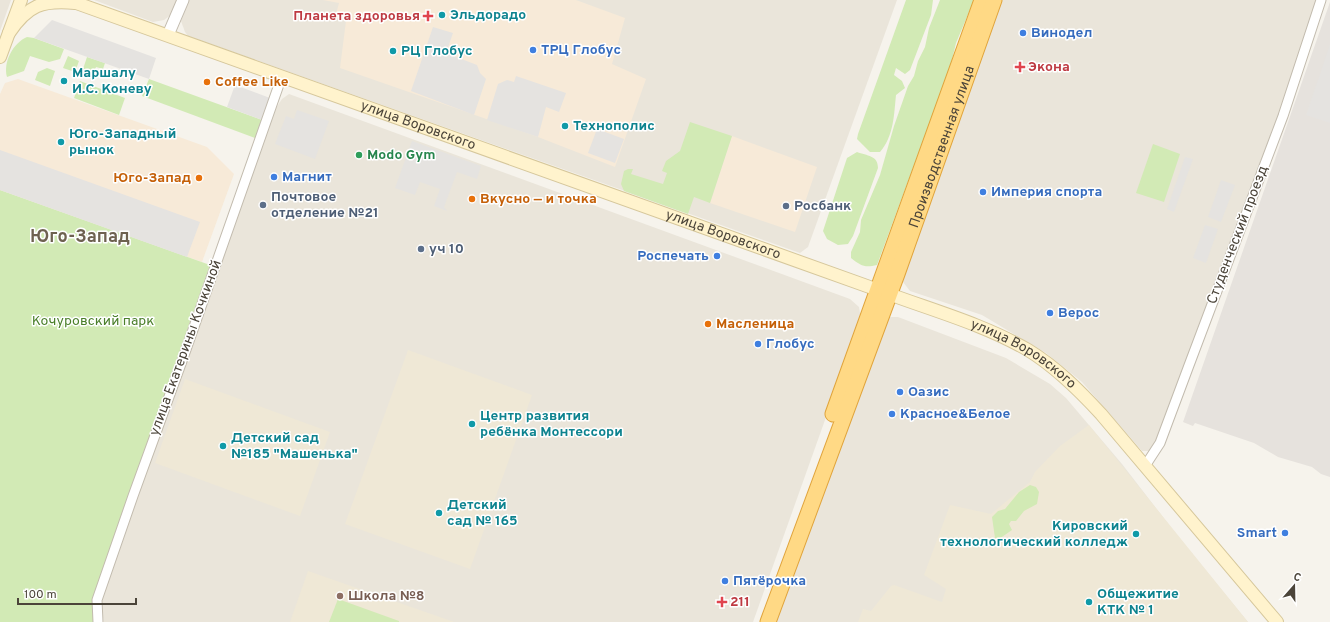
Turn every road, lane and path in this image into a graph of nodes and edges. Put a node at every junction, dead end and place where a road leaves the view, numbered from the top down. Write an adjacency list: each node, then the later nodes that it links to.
1 (21, 0): 7 (main road)
2 (182, 0): 8 (street)
3 (982, 0): 11 (highway, Производственная улица)
4 (994, 0): 11 (highway, Производственная улица)
5 (1321, 0): 12 (street, Студенческий проезд)
6 (74, 2): 7 (main road, улица Воровского); 8 (main road, улица Воровского)
7 (9, 33): 9 (main road)
8 (168, 35): 10 (main road, улица Воровского)
9 (0, 57)
10 (282, 76): 11 (main road, улица Воровского); 13 (street, улица Екатерины Кочкиной)
11 (883, 292): 12 (main road, улица Воровского); 14 (highway); 15 (highway)
12 (1145, 466): 16 (main road, улица Воровского)
13 (98, 622)
14 (759, 622)
15 (768, 622)
16 (1277, 622)

